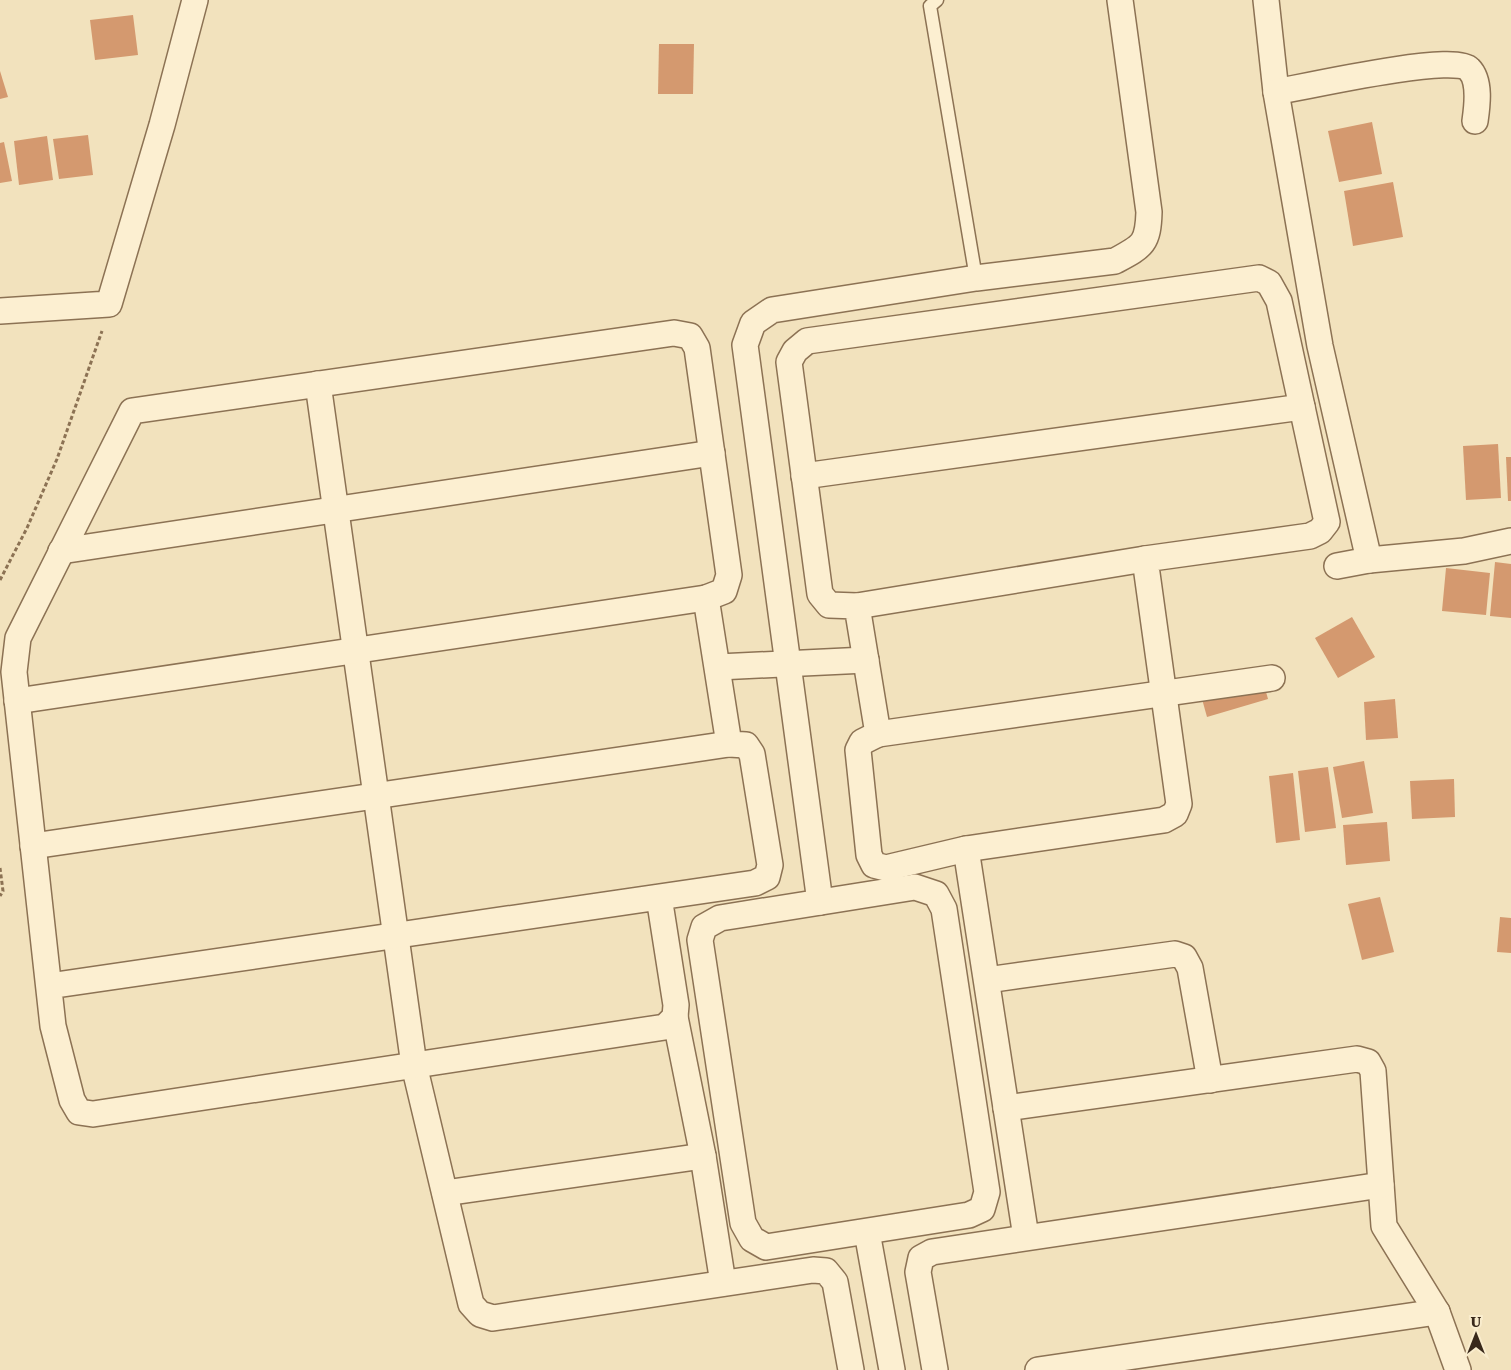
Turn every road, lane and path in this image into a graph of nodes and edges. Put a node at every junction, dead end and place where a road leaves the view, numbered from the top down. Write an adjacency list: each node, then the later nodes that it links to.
1 (194, 0): 8 (street)
2 (937, 0): 7 (lane)
3 (1120, 0): 7 (street)
4 (1266, 0): 5 (street)
5 (1276, 92): 6 (street); 18 (street)
6 (1476, 121)
7 (976, 278): 25 (street)
8 (109, 304): 9 (street); 20 (path)
9 (0, 311)
10 (318, 384): 12 (street); 14 (street); 16 (street)
11 (1302, 407): 13 (street); 13 (street); 17 (street)
12 (712, 453): 14 (street); 21 (street)
13 (804, 476): 22 (street)
14 (336, 510): 16 (street); 23 (street)
15 (1511, 541): 18 (street)
16 (61, 551): 29 (street)
17 (1145, 559): 22 (street); 28 (street)
18 (1369, 560): 19 (street)
19 (1338, 566)
20 (0, 580)
21 (706, 598): 23 (street); 26 (street)
22 (857, 606): 24 (street)
23 (355, 650): 29 (street); 32 (street)
24 (866, 660): 25 (street); 30 (street)
25 (786, 663): 26 (street); 38 (street)
26 (718, 667): 31 (street)
27 (1272, 678): 28 (street)
28 (1164, 693): 30 (street); 34 (street)
29 (18, 701): 33 (street)
30 (878, 734): 34 (street)
31 (729, 744): 32 (street); 37 (street)
32 (376, 796): 33 (street); 39 (street)
33 (33, 846): 41 (street)
34 (966, 849): 40 (street)
35 (0, 868): 36 (path)
36 (0, 896)
37 (659, 897): 39 (street); 42 (street)
38 (820, 902): 49 (street); 49 (street)
39 (395, 936): 41 (street); 43 (street)
40 (987, 980): 44 (street); 45 (street)
41 (49, 986): 43 (street)
42 (675, 1017): 43 (street); 46 (street)
43 (414, 1065): 48 (street)
44 (1210, 1080): 45 (street); 47 (street)
45 (1006, 1108): 50 (street)
46 (703, 1156): 48 (street); 51 (street)
47 (1381, 1186): 50 (street); 52 (street)
48 (444, 1193): 51 (street)
49 (867, 1232): 54 (street)
50 (1026, 1237): 55 (street)
51 (723, 1283): 53 (street)
52 (1437, 1312): 56 (street); 57 (street)
53 (851, 1370)
54 (892, 1370)
55 (935, 1370)
56 (1038, 1370)
57 (1458, 1370)

